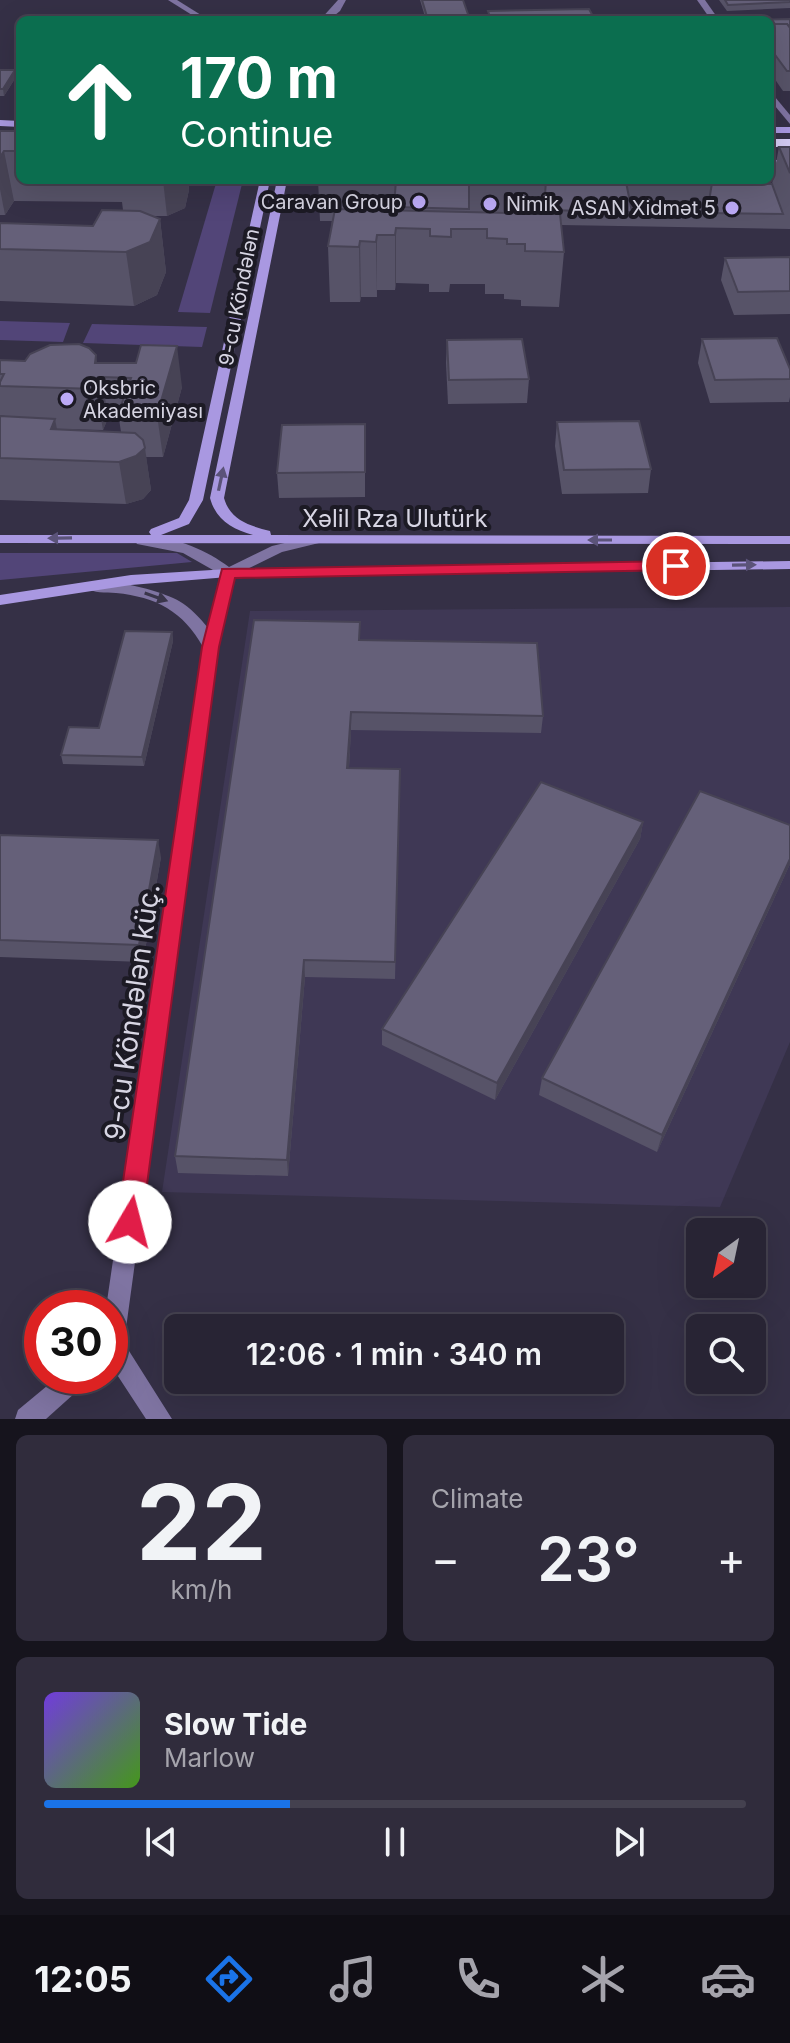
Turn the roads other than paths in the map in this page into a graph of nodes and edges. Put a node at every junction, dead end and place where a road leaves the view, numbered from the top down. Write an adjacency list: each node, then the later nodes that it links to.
1 (172, 0): 3 (street)
2 (342, 0): 4 (street)
3 (198, 16)
4 (328, 16)
5 (774, 99): 6 (street)
6 (790, 121)
7 (264, 184): 9 (main road, 9-cu Köndələn)
8 (281, 184): 11 (main road, 9-cu Köndələn, one-way to 8)
9 (102, 538): 10 (main road, Xəlil Rza Ulutürk, one-way to 10); 11 (main road, Xəlil Rza Ulutürk); 14 (street)
10 (0, 539)
11 (314, 540): 12 (main road, Xəlil Rza Ulutürk, one-way to 11); 14 (street)
12 (790, 540)
13 (790, 565): 14 (main road, one-way to 13)
14 (228, 573): 15 (main road); 17 (street, 9-cu Köndələn küç.)
15 (79, 586): 16 (main road); 18 (street, one-way to 18)
16 (0, 600)
17 (222, 603): 18 (street); 19 (street, 9-cu Köndələn küç.)
18 (188, 612): 19 (street)
19 (211, 647): 20 (street, 9-cu Köndələn küç.)
20 (119, 1290)
21 (128, 1372): 24 (street, 9-cu Köndələn küç.)
22 (56, 1394): 23 (street)
23 (27, 1419)
24 (160, 1419)

